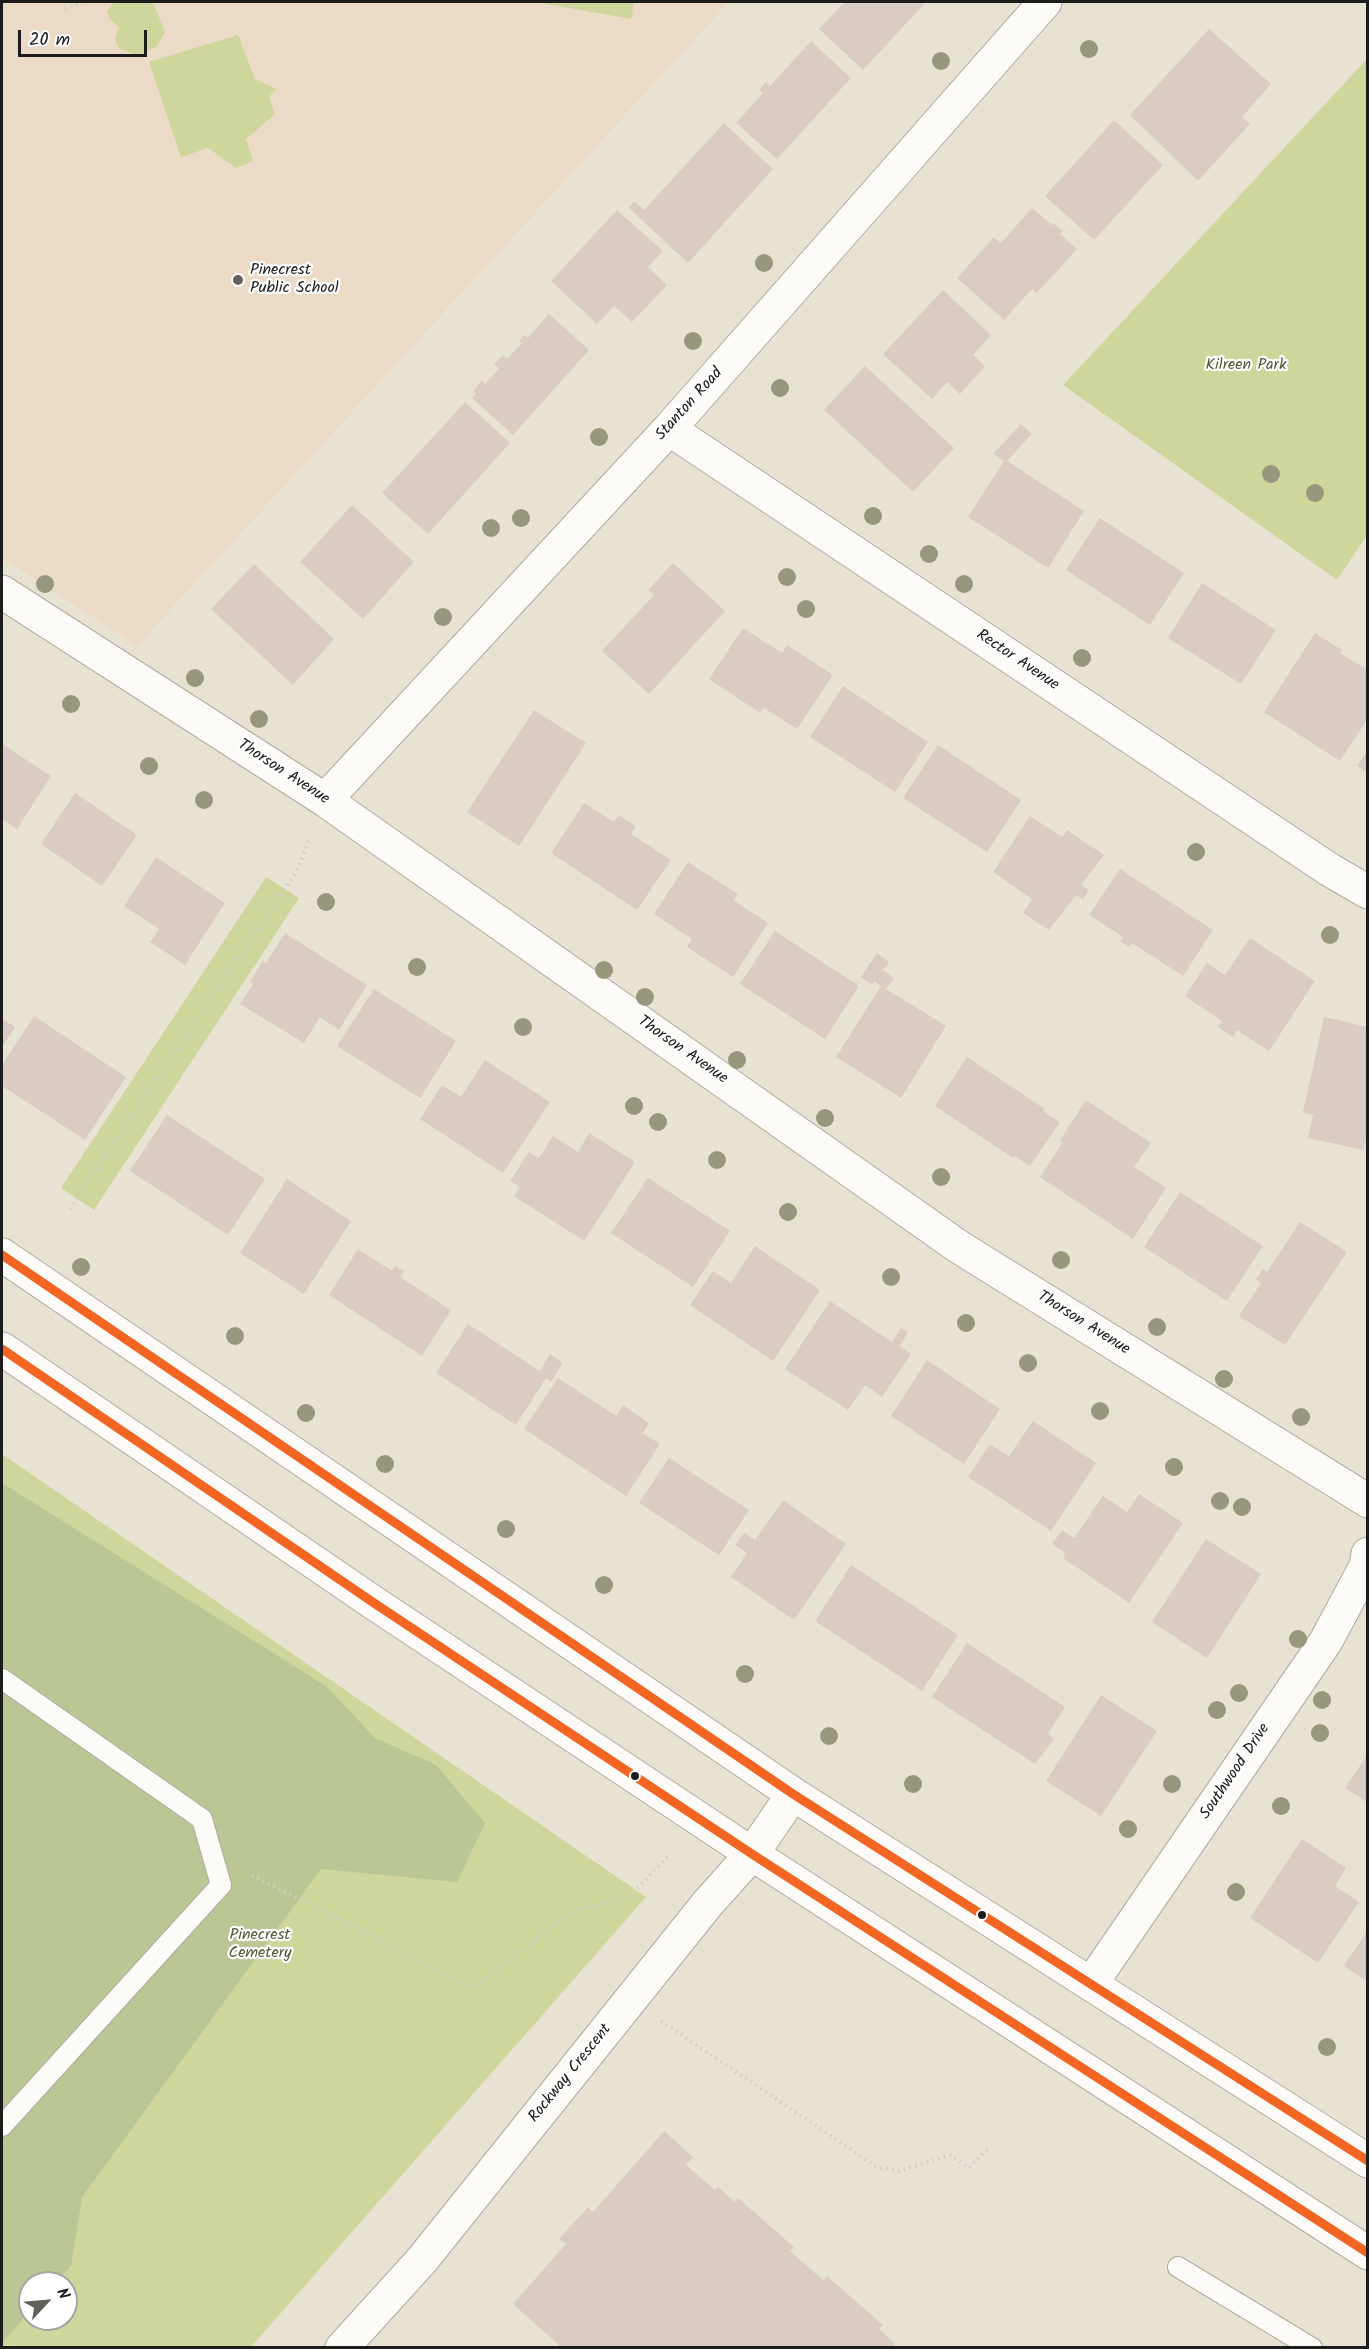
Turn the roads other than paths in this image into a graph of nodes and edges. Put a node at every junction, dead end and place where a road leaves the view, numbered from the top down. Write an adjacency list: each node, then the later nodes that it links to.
1 (1045, 2): 2 (street, Stanton Road)
2 (669, 429): 4 (street, Stanton Road); 5 (street, Rector Avenue)
3 (2, 592): 4 (street, Thorson Avenue)
4 (325, 800): 8 (street, Thorson Avenue)
5 (1368, 892)
6 (2, 1255): 11 (street)
7 (2, 1349): 12 (street)
8 (1368, 1501)
9 (1368, 1554): 13 (street, Southwood Drive)
10 (2, 1679): 14 (lane)
11 (793, 1794): 12 (street, Rockway Crescent); 13 (street)
12 (752, 1854): 16 (street); 18 (street, Rockway Crescent)
13 (1091, 1984): 15 (street)
14 (2, 2126)
15 (1368, 2161)
16 (1368, 2253)
17 (1178, 2267): 19 (lane)
18 (342, 2348)
19 (1312, 2348)

